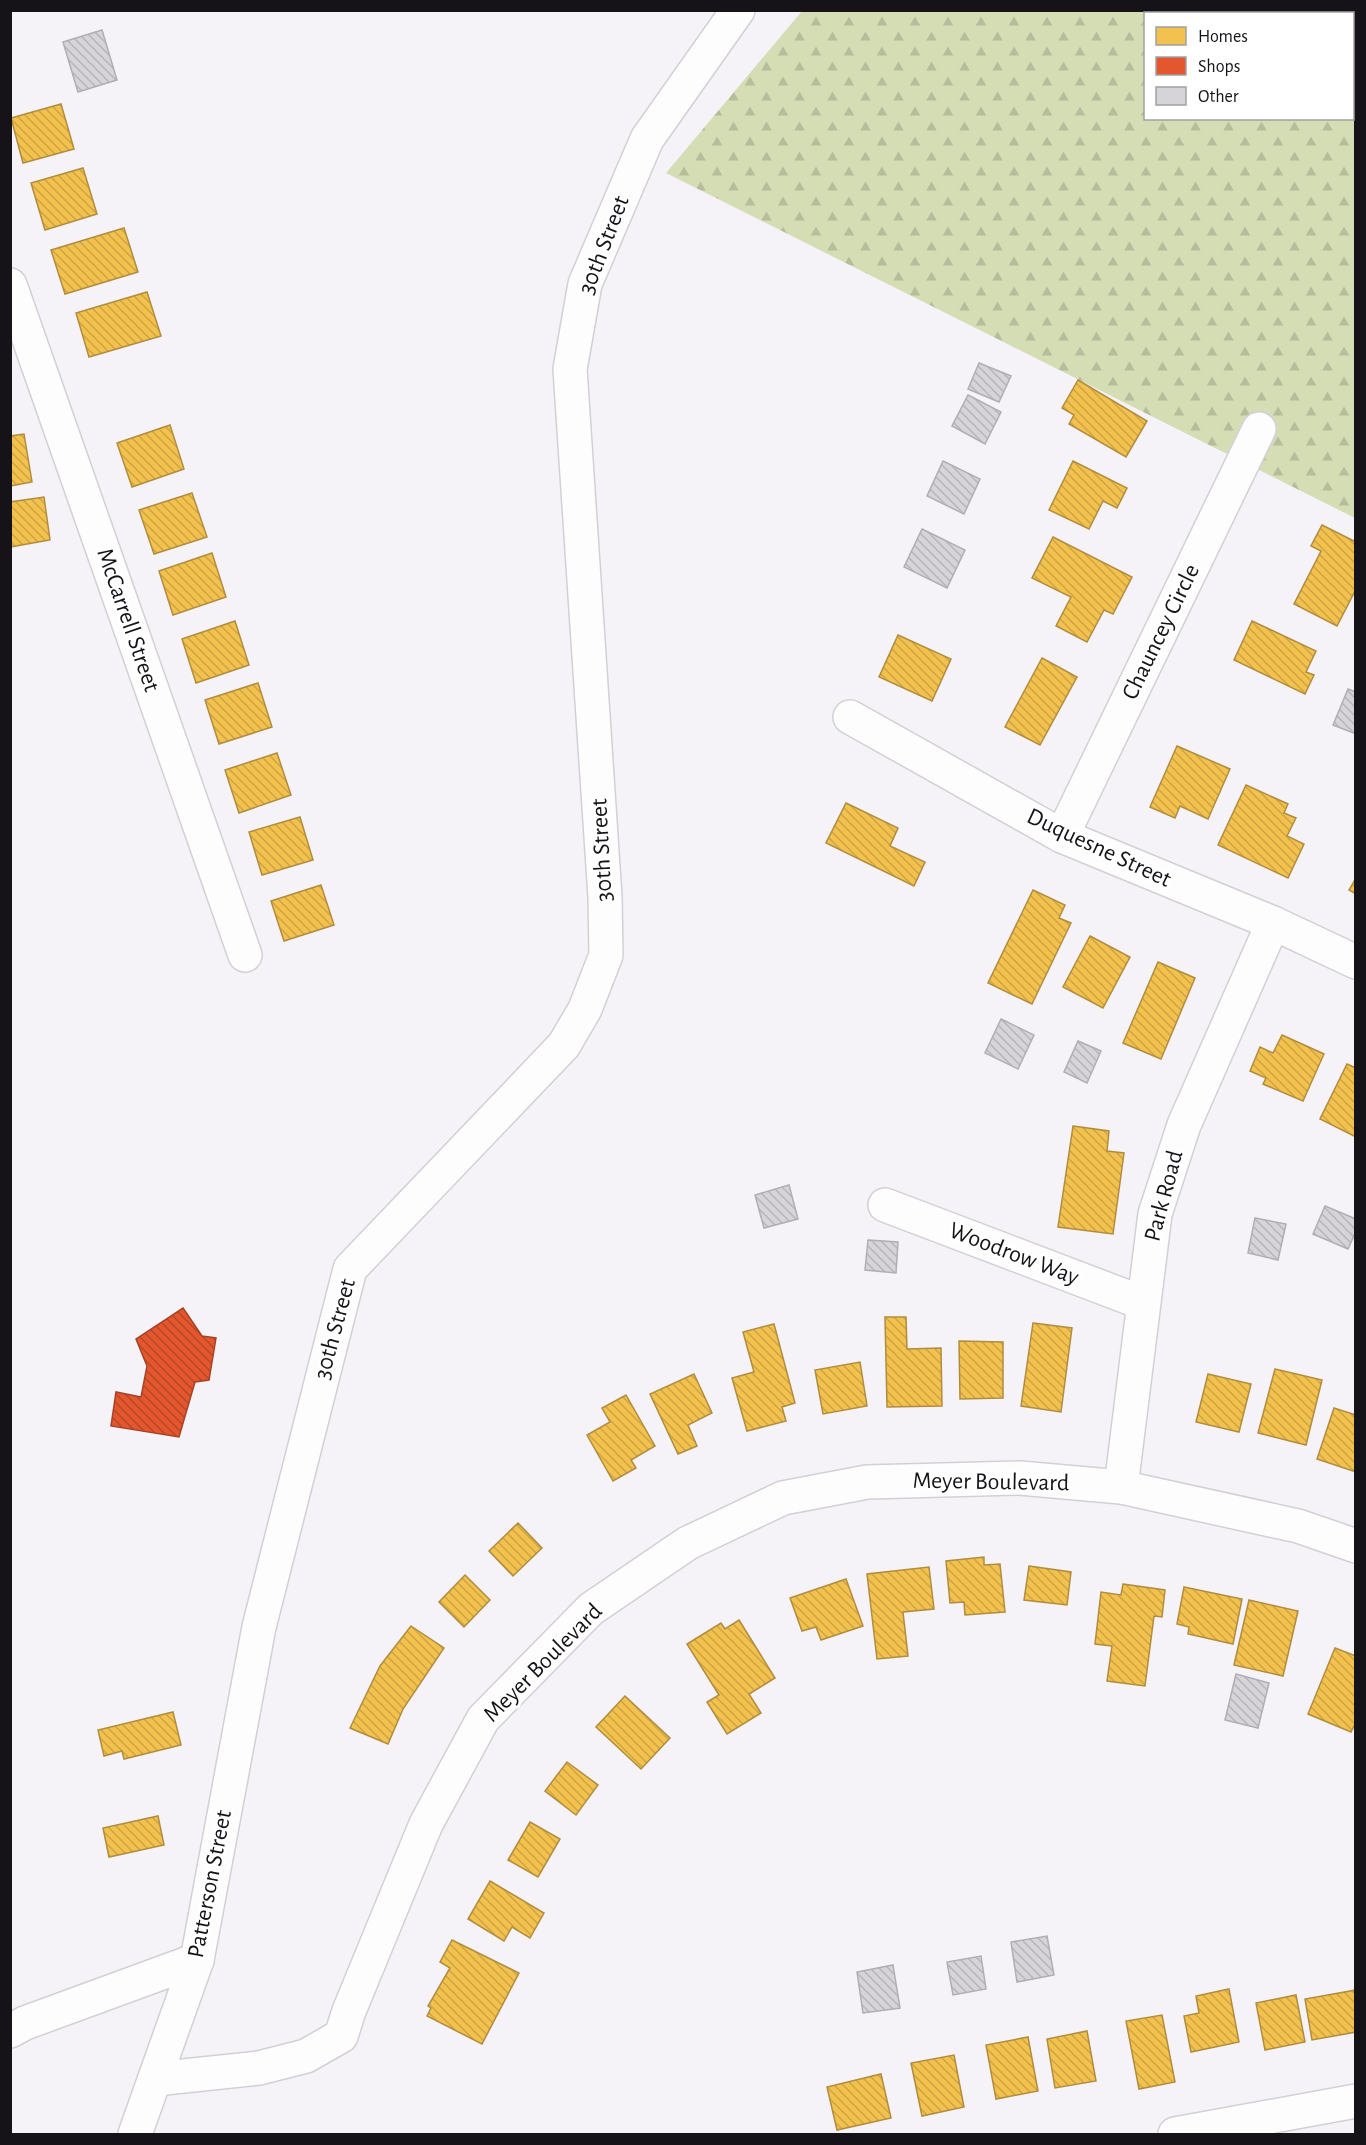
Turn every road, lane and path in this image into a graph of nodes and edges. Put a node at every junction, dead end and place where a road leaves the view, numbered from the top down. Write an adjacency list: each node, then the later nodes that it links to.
1 (738, 10): 13 (street, 30th Street)
2 (10, 285): 7 (street, McCarrell Street)
3 (1259, 429): 5 (street, Chauncey Circle)
4 (850, 717): 5 (street, Duquesne Street)
5 (1062, 836): 6 (street, Duquesne Street)
6 (1273, 923): 8 (street, Duquesne Street); 10 (street, Park Road)
7 (245, 955)
8 (1356, 962)
9 (885, 1205): 10 (street, Woodrow Way)
10 (1143, 1303): 11 (street, Park Road)
11 (1121, 1486): 12 (street, Meyer Boulevard); 16 (street, Meyer Boulevard)
12 (1356, 1546)
13 (259, 1627): 14 (street, Patterson Street)
14 (196, 1960): 15 (street); 16 (street, Patterson Street)
15 (10, 2031)
16 (154, 2079): 18 (street, Patterson Street)
17 (1356, 2101): 19 (street)
18 (135, 2134)
19 (1175, 2134)

